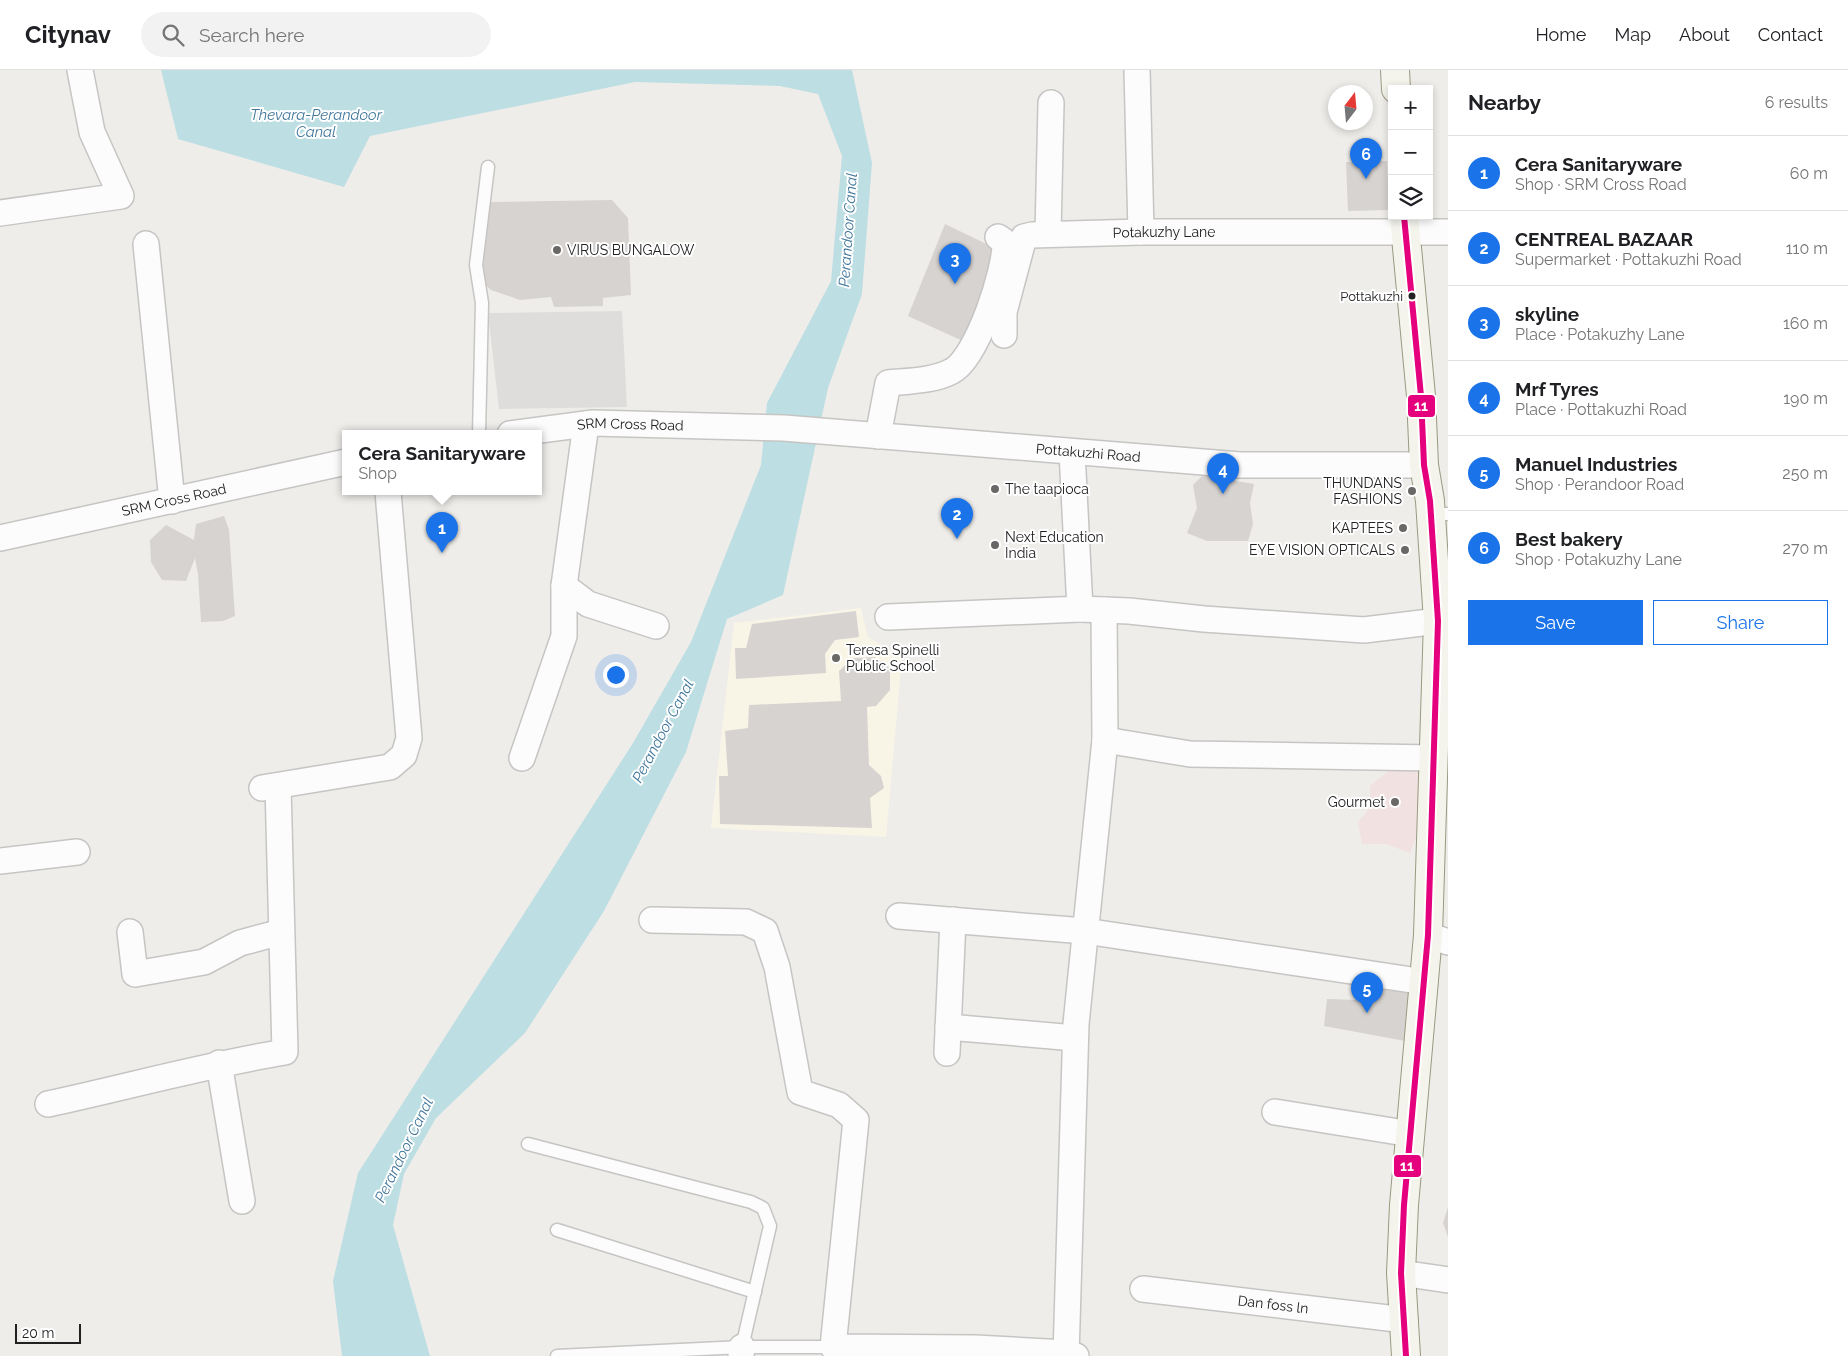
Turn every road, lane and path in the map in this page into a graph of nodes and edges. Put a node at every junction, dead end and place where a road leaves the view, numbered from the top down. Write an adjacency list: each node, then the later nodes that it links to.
1 (80, 70): 7 (street)
2 (1137, 70): 9 (street)
3 (1395, 70): 4 (main road)
4 (1396, 85)
5 (1051, 103): 11 (street)
6 (488, 167): 17 (lane)
7 (0, 213)
8 (1404, 224): 9 (street, Potakuzhy Lane); 10 (street, Potakuzhy Lane); 22 (main road)
9 (1141, 232): 11 (street, Potakuzhy Lane)
10 (1448, 232)
11 (1048, 233): 14 (street, Potakuzhy Lane)
12 (998, 237): 19 (street)
13 (146, 244): 24 (street)
14 (1004, 335)
15 (586, 424): 16 (street, SRM Cross Road); 18 (street, SRM Cross Road); 28 (street)
16 (753, 428): 19 (street, Pottakuzhi Road)
17 (479, 430)
18 (540, 430)
19 (878, 436): 20 (street, Pottakuzhi Road)
20 (1072, 452): 22 (street, Pottakuzhi Road); 30 (street)
21 (342, 463): 24 (street, SRM Cross Road)
22 (1424, 465): 25 (main road)
23 (388, 495): 44 (street)
24 (172, 500): 26 (street, SRM Cross Road)
25 (1439, 514): 27 (main road)
26 (0, 538)
27 (1440, 560): 29 (main road)
28 (564, 586): 33 (street); 35 (street)
29 (1441, 588): 32 (main road)
30 (1092, 610): 31 (street); 32 (street); 34 (street)
31 (888, 618)
32 (1438, 621): 36 (main road)
33 (656, 626)
34 (1105, 740): 36 (street); 42 (street)
35 (522, 758)
36 (1434, 758): 45 (main road)
37 (77, 852): 38 (street)
38 (0, 861)
39 (899, 916): 41 (street)
40 (652, 920): 62 (street)
41 (953, 920): 42 (street); 47 (street)
42 (1085, 931): 46 (street); 48 (street)
43 (130, 932): 44 (street)
44 (281, 932): 50 (street)
45 (1438, 939): 46 (main road)
46 (1425, 982): 53 (main road)
47 (948, 1027): 48 (street); 49 (street)
48 (1075, 1038): 64 (street)
49 (947, 1053)
50 (218, 1063): 51 (street); 55 (street)
51 (48, 1104)
52 (1275, 1112): 53 (street)
53 (1411, 1134): 57 (main road)
54 (528, 1144): 60 (lane)
55 (242, 1201)
56 (557, 1230): 60 (lane)
57 (1402, 1272): 58 (street); 61 (main road)
58 (1448, 1280)
59 (1143, 1289): 61 (street, Dan foss ln)
60 (755, 1292): 63 (lane)
61 (1404, 1320): 66 (main road)
62 (833, 1346): 63 (lane); 64 (street)
63 (742, 1351): 65 (lane)
64 (1069, 1355)
65 (557, 1356)
66 (1406, 1356)

